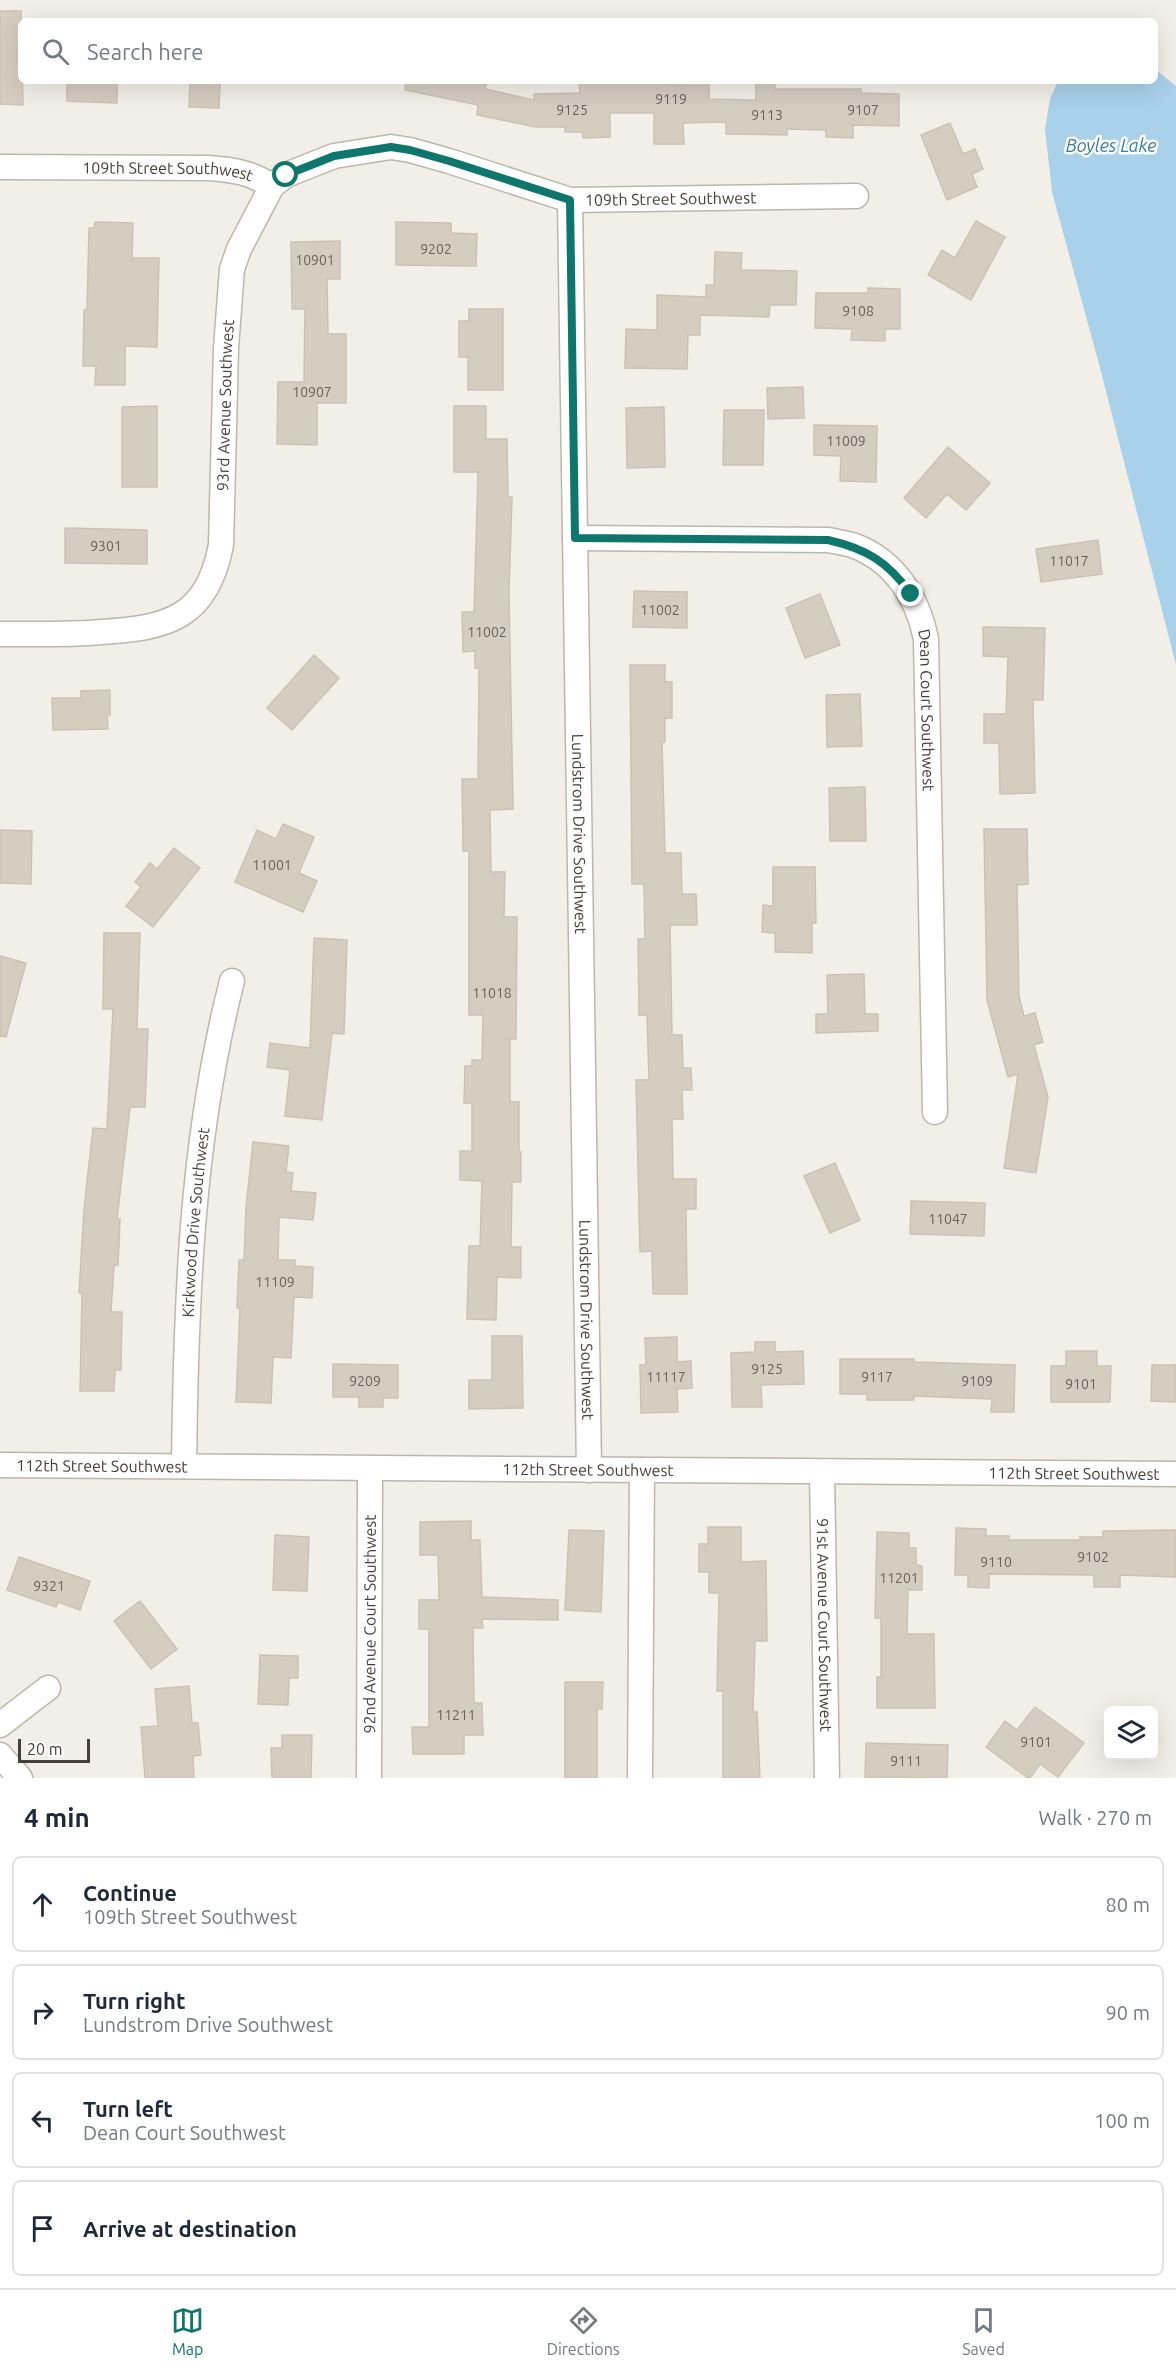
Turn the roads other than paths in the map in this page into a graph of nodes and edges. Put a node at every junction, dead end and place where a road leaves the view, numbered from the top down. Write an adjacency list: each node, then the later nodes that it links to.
1 (0, 167): 2 (street, 109th Street Southwest)
2 (272, 186): 4 (street, 109th Street Southwest); 6 (street, 93rd Avenue Southwest)
3 (856, 196): 4 (street, 109th Street Southwest)
4 (570, 200): 5 (street, Lundstrom Drive Southwest)
5 (575, 538): 8 (street, Dean Court Southwest); 12 (street, Lundstrom Drive Southwest)
6 (0, 634)
7 (232, 981): 10 (street, Kirkwood Drive Southwest)
8 (934, 1112)
9 (0, 1465): 10 (street, 112th Street Southwest)
10 (184, 1466): 11 (street, 112th Street Southwest)
11 (370, 1469): 12 (street, 112th Street Southwest); 20 (street, 92nd Avenue Court Southwest)
12 (589, 1470): 13 (street, 112th Street Southwest)
13 (642, 1470): 14 (street, 112th Street Southwest); 21 (street)
14 (822, 1472): 15 (street, 112th Street Southwest); 22 (street, 91st Avenue Court Southwest)
15 (1176, 1474)
16 (48, 1688): 17 (street)
17 (0, 1725)
18 (0, 1755): 19 (street)
19 (20, 1778)
20 (369, 1778)
21 (640, 1778)
22 (827, 1778)

